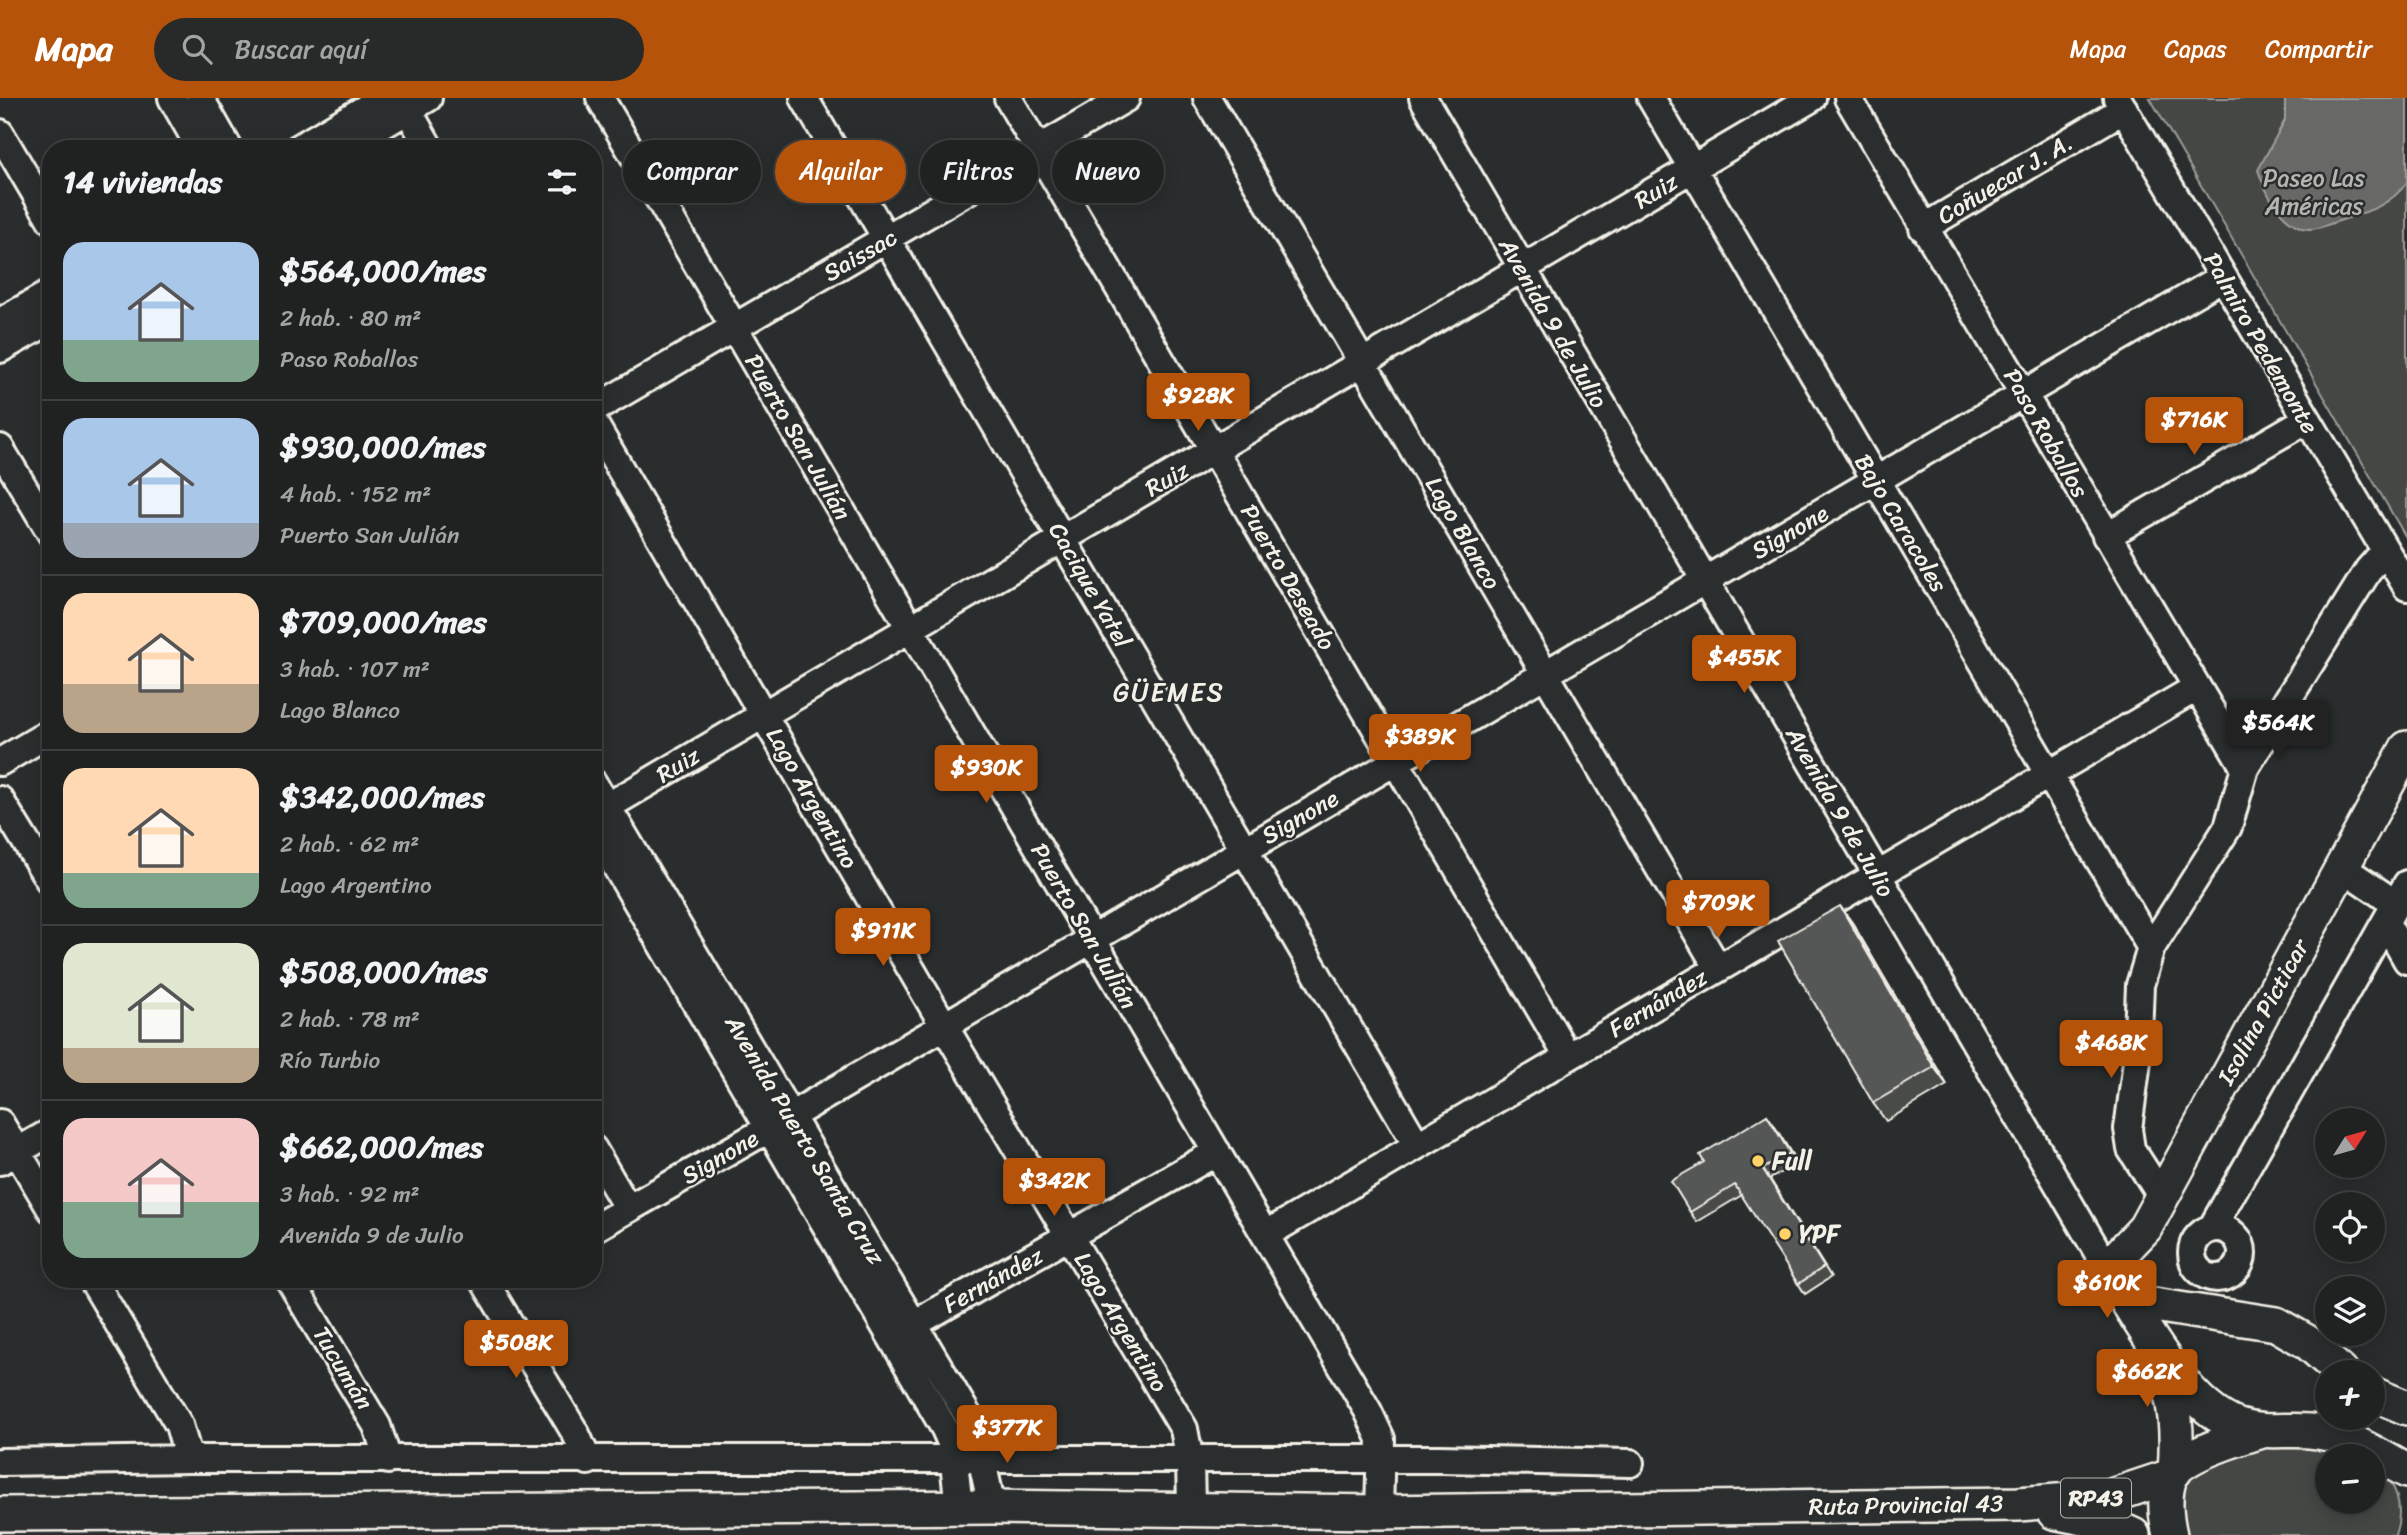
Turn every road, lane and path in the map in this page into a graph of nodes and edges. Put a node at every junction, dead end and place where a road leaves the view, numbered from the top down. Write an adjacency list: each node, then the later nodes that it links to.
1 (172, 98): 16 (street)
2 (200, 98): 17 (street)
3 (383, 98): 18 (street)
4 (600, 98): 33 (street, Puerto San Julián)
5 (804, 98): 27 (street, Cacique Yatel)
6 (1008, 98): 21 (street, Puerto Deseado)
7 (1126, 98): 22 (street, Saissac)
8 (1207, 98): 35 (street, Lago Blanco)
9 (1423, 98): 28 (street, Avenida 9 de Julio)
10 (1651, 98): 23 (street, Bajo Caracoles)
11 (1812, 98): 23 (street, Ruiz)
12 (1848, 98): 26 (street, Paso Roballos)
13 (412, 102): 19 (street); 20 (street)
14 (2120, 104): 26 (street, Coñuecar J. A.); 29 (street, Palmiro Pedemonte)
15 (0, 133): 25 (street)
16 (196, 140)
17 (224, 140)
18 (311, 140)
19 (355, 140)
20 (427, 140)
21 (1032, 140)
22 (1038, 150): 41 (street, Puerto Deseado)
23 (1693, 169): 28 (street, Ruiz); 42 (street, Bajo Caracoles)
24 (948, 203): 27 (street, Saissac)
25 (42, 205)
26 (1923, 228): 36 (street, Paso Roballos)
27 (887, 239): 33 (street, Saissac); 45 (street, Cacique Yatel)
28 (1522, 270): 35 (street, Ruiz); 47 (street, Avenida 9 de Julio)
29 (2223, 276): 36 (street, Signone); 38 (street, Palmiro Pedemonte)
30 (42, 298): 31 (street)
31 (0, 322)
32 (42, 325): 34 (street)
33 (735, 328): 37 (street, Saissac); 49 (street, Puerto San Julián)
34 (0, 349)
35 (1363, 364): 41 (street, Ruiz); 50 (street, Lago Blanco)
36 (2025, 395): 42 (street, Signone); 44 (street, Paso Roballos)
37 (602, 405)
38 (2306, 420): 44 (street); 46 (street, Palmiro Pedemonte)
39 (602, 437): 52 (street, Lago Argentino)
40 (0, 448): 43 (street)
41 (1214, 451): 45 (street, Ruiz); 55 (street, Puerto Deseado)
42 (1877, 481): 47 (street, Signone); 58 (street, Bajo Caracoles)
43 (42, 518)
44 (2106, 536): 51 (street, Paso Roballos)
45 (1063, 540): 49 (street, Ruiz); 62 (street, Cacique Yatel)
46 (2384, 551): 48 (street, Palmiro Pedemonte); 57 (street)
47 (1705, 581): 50 (street, Signone); 65 (street, Avenida 9 de Julio)
48 (2407, 587)
49 (911, 629): 52 (street, Ruiz); 67 (street, Puerto San Julián)
50 (1545, 674): 55 (street, Signone); 70 (street, Lago Blanco)
51 (2196, 688): 57 (street, Paso Roballos); 58 (street, Fernández)
52 (763, 713): 60 (street, Ruiz); 71 (street, Lago Argentino)
53 (42, 737): 56 (street)
54 (2407, 748): 64 (main road, Isolina Picticar)
55 (1395, 761): 62 (street, Signone); 72 (street, Puerto Deseado)
56 (0, 762)
57 (2245, 768): 68 (street)
58 (2049, 773): 65 (street, Fernández); 68 (street, Bajo Caracoles)
59 (0, 800): 63 (street)
60 (602, 814)
61 (602, 824): 73 (street, Avenida Puerto Santa Cruz)
62 (1244, 850): 67 (street, Signone); 76 (street, Cacique Yatel)
63 (42, 868)
64 (2343, 868): 66 (street); 80 (main road, Isolina Picticar)
65 (1877, 874): 70 (street, Fernández); 87 (street, Avenida 9 de Julio)
66 (2396, 903): 69 (street); 84 (street)
67 (1092, 939): 71 (street, Signone); 77 (street, Puerto San Julián)
68 (2151, 948): 80 (street)
69 (2407, 960)
70 (1718, 968): 72 (street, Fernández)
71 (943, 1024): 73 (street, Signone); 86 (street, Lago Argentino)
72 (1568, 1056): 76 (street, Fernández)
73 (780, 1122): 82 (street, Signone); 92 (street, Avenida Puerto Santa Cruz); 100 (street, Avenida Puerto Santa Cruz)
74 (0, 1123): 78 (street)
75 (42, 1137): 78 (street)
76 (1417, 1145): 85 (street, Fernández)
77 (1217, 1152): 85 (street, Puerto San Julián); 86 (street, Fernández)
78 (8, 1156): 81 (street)
79 (602, 1164): 82 (street)
80 (2162, 1196): 87 (main road, Isolina Picticar)
81 (42, 1198)
82 (628, 1209): 83 (street, Signone)
83 (602, 1224)
84 (2212, 1228)
85 (1265, 1235): 105 (street, Puerto San Julián)
86 (1070, 1236): 92 (street, Fernández); 103 (street, Lago Argentino)
87 (2107, 1268): 91 (main road, Avenida 9 de Julio)
88 (97, 1288): 98 (street)
89 (294, 1288): 99 (street, Tucumán)
90 (495, 1288): 102 (street)
91 (2128, 1301): 93 (main road, Avenida 9 de Julio); 94 (main road)
92 (914, 1324): 101 (street, Avenida Puerto Santa Cruz)
93 (2153, 1343): 97 (main road); 108 (main road)
94 (2327, 1360)
95 (2385, 1399): 96 (main road)
96 (2407, 1408)
97 (2262, 1432): 107 (main road, RP43); 108 (main road, RP43)
98 (189, 1460): 99 (street); 104 (street)
99 (388, 1460): 102 (street)
100 (954, 1460): 101 (street); 102 (street); 110 (street, Avenida Puerto Santa Cruz)
101 (982, 1460): 103 (street); 111 (street, Avenida Puerto Santa Cruz)
102 (588, 1461)
103 (1190, 1461): 105 (street); 112 (street, Lago Argentino)
104 (0, 1462)
105 (1380, 1462): 106 (street); 113 (street, Puerto San Julián)
106 (1630, 1464)
107 (2402, 1473)
108 (2173, 1474): 109 (main road, Ruta Provincial 43 / RP43); 116 (main road, RP43)
109 (2018, 1504): 113 (main road, Ruta Provincial 43 / RP43); 115 (main road, RP43)
110 (959, 1507): 111 (main road, Ruta Provincial 43 / RP43); 114 (main road, Ruta Provincial 43 / RP43)
111 (992, 1507): 112 (main road, Ruta Provincial 43 / RP43)
112 (1191, 1507): 113 (main road, Ruta Provincial 43 / RP43)
113 (1379, 1512)
114 (0, 1514)
115 (2133, 1535)
116 (2171, 1535)

